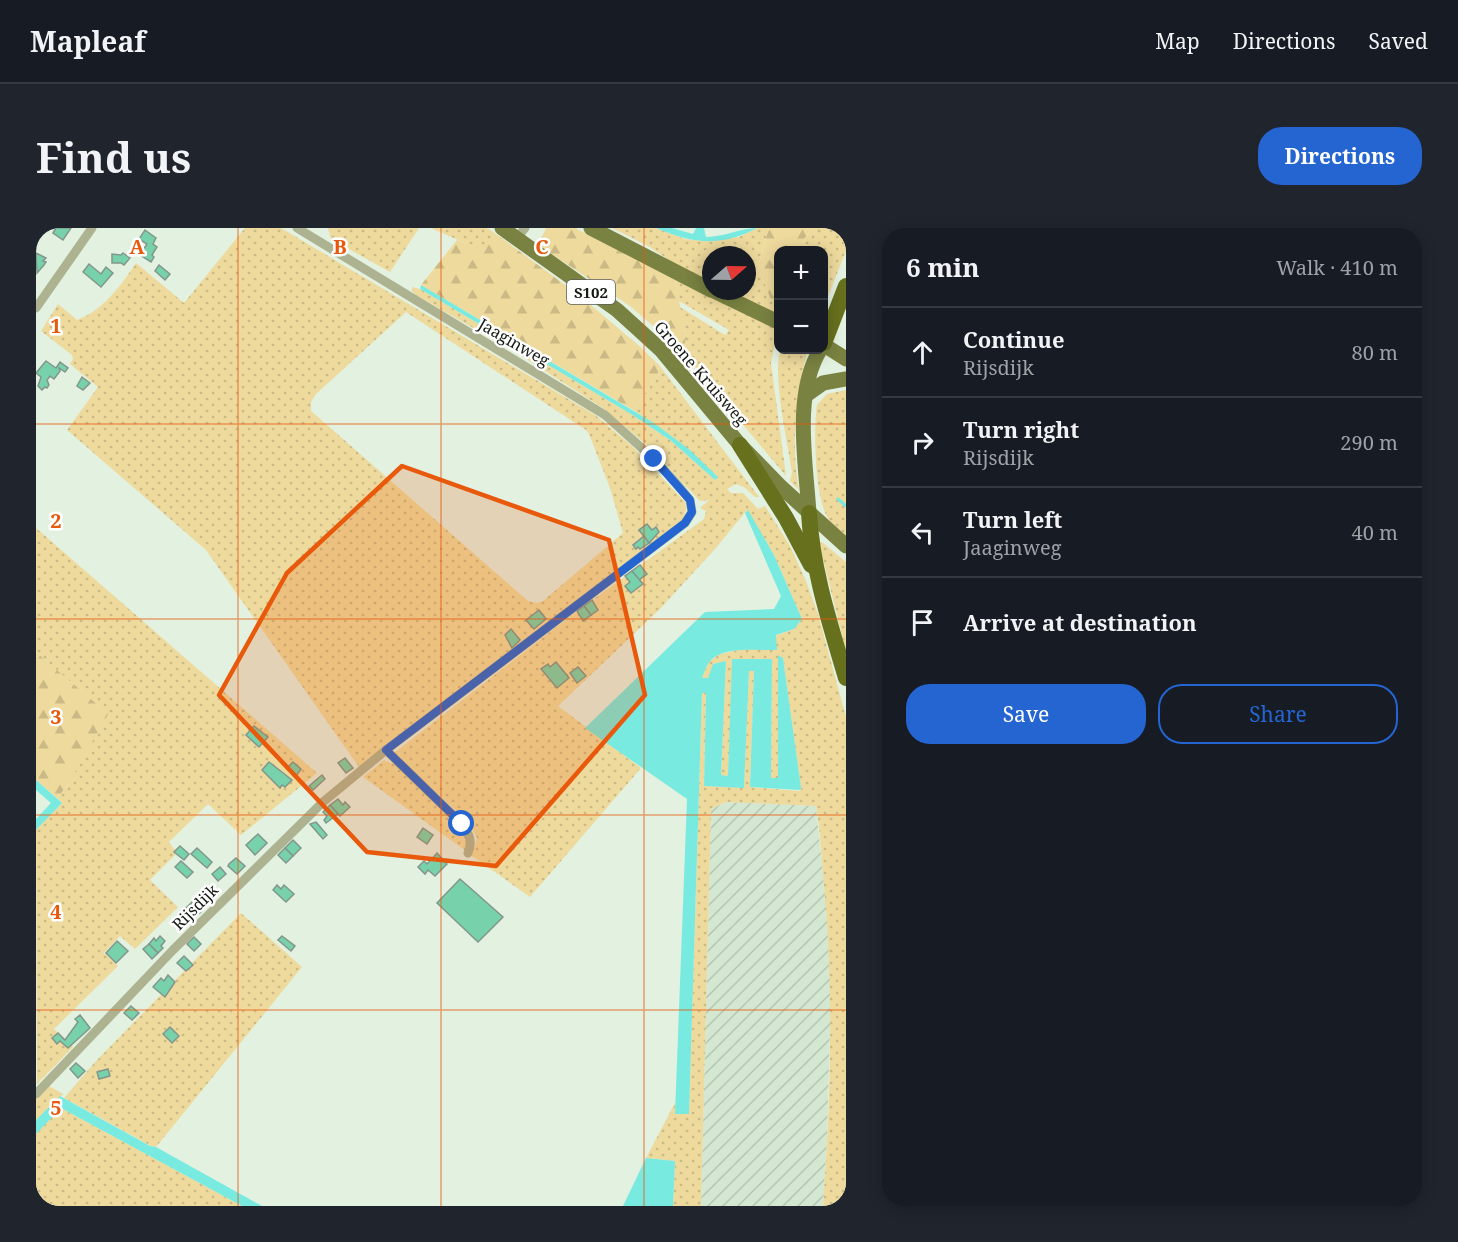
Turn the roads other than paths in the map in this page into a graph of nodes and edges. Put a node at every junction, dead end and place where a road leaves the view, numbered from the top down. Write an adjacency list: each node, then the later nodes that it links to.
1 (92, 228): 9 (street)
2 (297, 228): 19 (street, Jaaginweg)
3 (502, 228): 5 (main road, Groene Kruisweg / S102)
4 (591, 228): 6 (main road)
5 (521, 233): 18 (main road, Groene Kruisweg / S102)
6 (702, 285)
7 (846, 286): 10 (highway)
8 (733, 300): 11 (main road)
9 (36, 308)
10 (830, 310): 12 (highway)
11 (774, 320)
12 (828, 334)
13 (828, 347): 15 (main road)
14 (818, 354): 17 (main road)
15 (846, 359)
16 (846, 379): 17 (main road)
17 (806, 395): 20 (main road)
18 (740, 445): 20 (main road, Groene Kruisweg / S102); 22 (highway, S102)
19 (692, 507): 24 (street, Rijsdijk)
20 (809, 513): 21 (main road, Groene Kruisweg / S102); 22 (highway)
21 (846, 546)
22 (821, 582): 23 (highway)
23 (846, 678)
24 (386, 750): 25 (street); 26 (street, Rijsdijk)
25 (468, 853)
26 (36, 1094)

